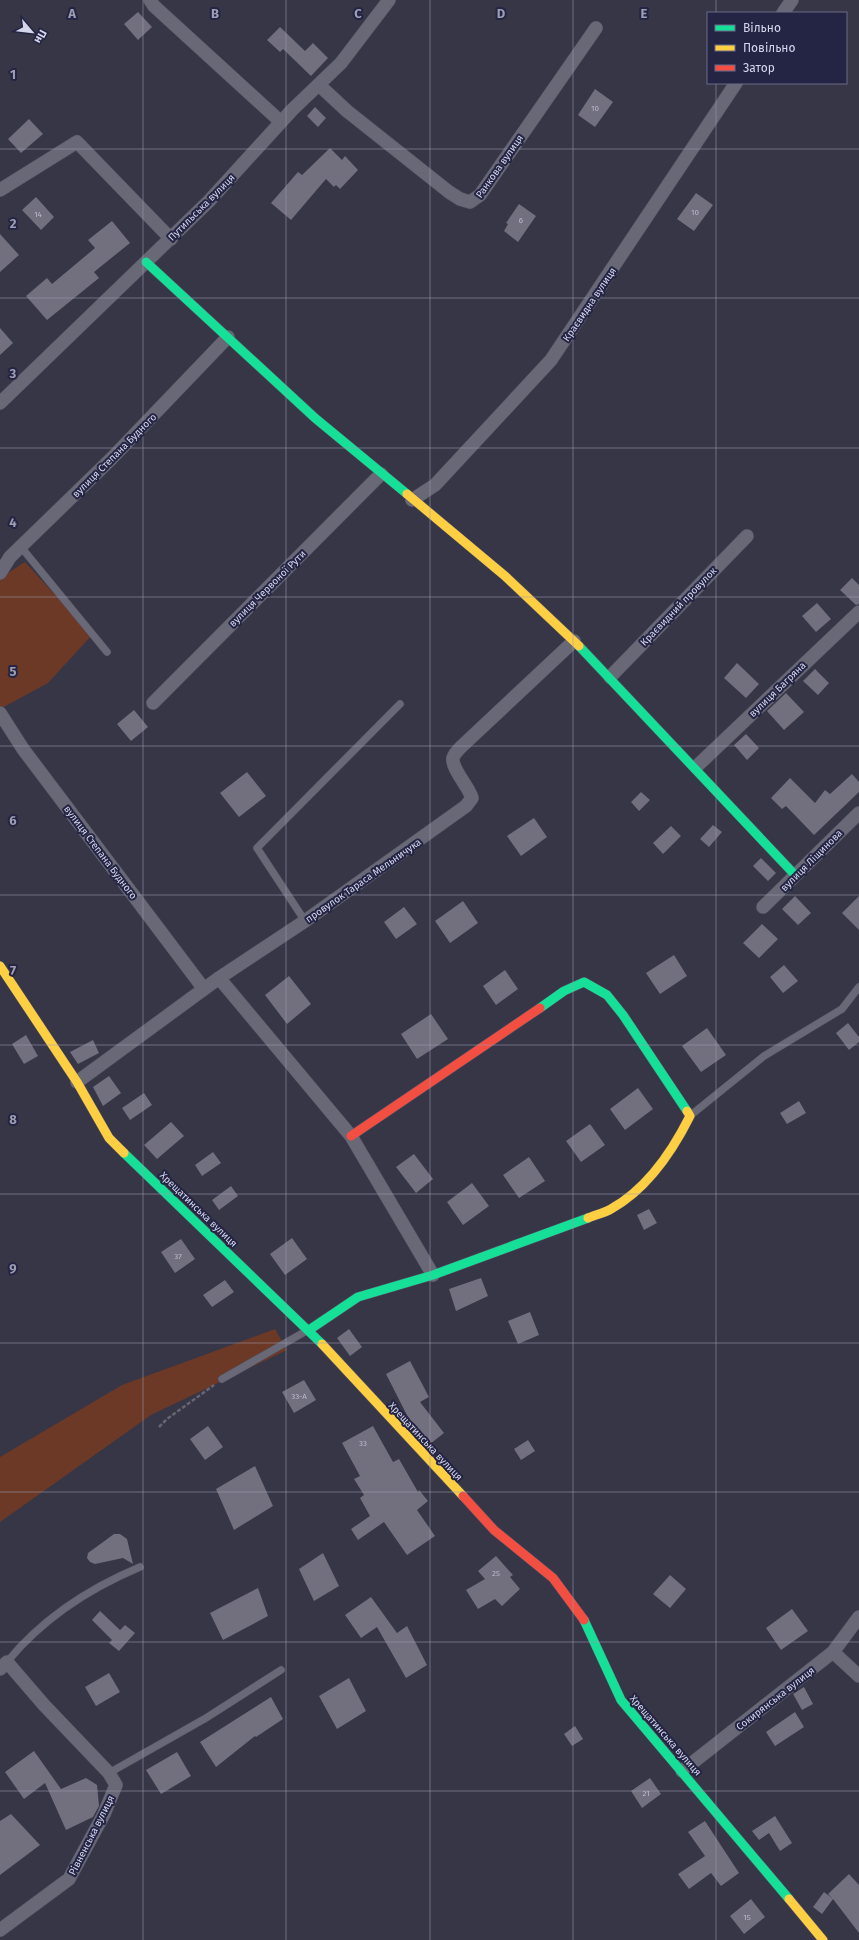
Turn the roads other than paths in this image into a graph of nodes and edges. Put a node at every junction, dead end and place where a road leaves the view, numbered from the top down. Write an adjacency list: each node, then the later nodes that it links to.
1 (150, 0): 8 (street)
2 (389, 0): 7 (street, Путильська вулиця)
3 (792, 0): 4 (street)
4 (785, 12)
5 (596, 28): 7 (street, Ранкова вулиця)
6 (735, 84): 15 (street, Краєвидна вулиця)
7 (319, 85): 8 (street, Путильська вулиця)
8 (281, 122): 10 (street, Путильська вулиця)
9 (0, 190): 10 (street)
10 (170, 239): 11 (street, Путильська вулиця)
11 (146, 262): 12 (street); 13 (street, Путильська вулиця)
12 (228, 337): 14 (street); 17 (street, вулиця Степана Будного)
13 (0, 403)
14 (381, 474): 15 (street); 23 (street, вулиця Червоної Рути)
15 (412, 500): 20 (street)
16 (746, 536): 22 (street, Краєвидний провулок)
17 (21, 547): 18 (street, вулиця Степана Будного); 21 (lane)
18 (0, 573)
19 (859, 612): 26 (street, вулиця Багряна)
20 (574, 641): 22 (street); 30 (street, провулок Тараса Мельничука)
21 (107, 652)
22 (610, 677): 26 (street)
23 (153, 703)
24 (400, 704): 30 (lane)
25 (0, 713): 34 (street, вулиця Степана Будного)
26 (696, 767): 28 (street)
27 (859, 813): 28 (street, вулиця Ліщинова)
28 (796, 876): 29 (street, вулиця Ліщинова)
29 (763, 907)
30 (305, 921): 32 (street, провулок Тараса Мельничука)
31 (0, 966): 35 (street, Хрещатинська вулиця)
32 (219, 978): 34 (street, провулок Тараса Мельничука); 37 (street)
33 (859, 987): 36 (lane)
34 (204, 989): 35 (street, провулок Тараса Мельничука)
35 (77, 1082): 39 (street, Хрещатинська вулиця)
36 (690, 1116): 37 (street); 38 (street)
37 (351, 1136): 38 (street)
38 (433, 1275): 39 (street)
39 (309, 1330): 40 (lane); 47 (street, Хрещатинська вулиця)
40 (222, 1379)
41 (140, 1567): 44 (lane)
42 (859, 1617): 43 (street, Сокирянська вулиця)
43 (833, 1652): 46 (street); 47 (street, Сокирянська вулиця)
44 (4, 1665): 48 (street, Рівненська вулиця)
45 (281, 1670): 48 (lane)
46 (859, 1676)
47 (682, 1771): 50 (street, Хрещатинська вулиця)
48 (109, 1772): 49 (street, Рівненська вулиця)
49 (0, 1930)
50 (823, 1940)

